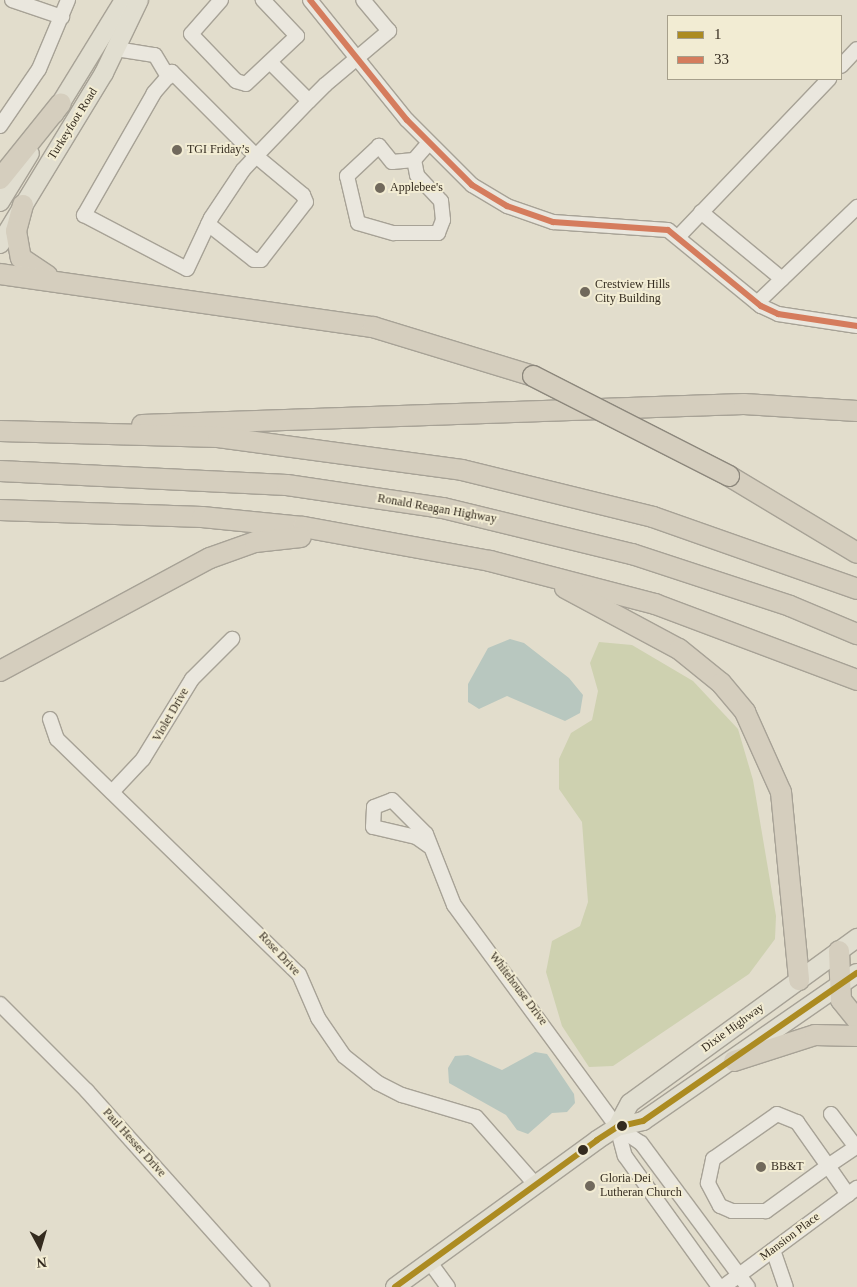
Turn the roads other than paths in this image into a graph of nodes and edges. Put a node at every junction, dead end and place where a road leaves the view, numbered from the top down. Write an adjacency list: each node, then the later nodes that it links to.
1 (12, 0): 9 (street)
2 (68, 0): 9 (street)
3 (124, 0): 18 (main road, Turkeyfoot Road)
4 (139, 0): 10 (main road, Turkeyfoot Road)
5 (221, 0): 13 (street)
6 (263, 0): 13 (street)
7 (310, 0): 12 (street)
8 (363, 0): 12 (street)
9 (62, 17): 19 (street)
10 (116, 49): 15 (street); 25 (main road, Turkeyfoot Road)
11 (857, 49): 14 (street)
12 (356, 57): 17 (street); 20 (street)
13 (272, 64): 17 (street)
14 (842, 65)
15 (168, 77): 21 (street); 28 (street)
16 (827, 80): 27 (street)
17 (309, 101): 21 (street)
18 (61, 103): 23 (highway); 24 (main road, Turkeyfoot Road)
19 (0, 126)
20 (428, 144): 22 (street); 29 (street)
21 (256, 156): 28 (street); 28 (street)
22 (414, 160): 22 (street)
23 (0, 179)
24 (0, 202)
25 (23, 205): 30 (main road, Turkeyfoot Road); 33 (highway)
26 (857, 207): 32 (street)
27 (701, 212): 29 (street); 32 (street)
28 (208, 224)
29 (678, 237): 34 (street)
30 (0, 244)
31 (0, 274): 33 (highway)
32 (782, 279): 34 (street)
33 (69, 282): 41 (highway, bridge)
34 (757, 303): 35 (street)
35 (857, 326)
36 (857, 411): 37 (highway)
37 (9, 432): 43 (highway)
38 (0, 471): 44 (highway, Ronald Reagan Highway)
39 (0, 510): 40 (highway)
40 (351, 534): 42 (highway); 46 (highway)
41 (857, 553)
42 (532, 571): 47 (highway); 54 (highway)
43 (857, 589)
44 (857, 634)
45 (232, 640): 49 (street, Violet Drive)
46 (0, 672)
47 (857, 680)
48 (50, 719): 49 (street, Rose Drive)
49 (112, 792): 63 (street, Rose Drive)
50 (429, 846): 61 (street, Whitehouse Drive)
51 (857, 938): 52 (main road, Dixie Highway)
52 (839, 951): 54 (main road, Dixie Highway); 55 (highway)
53 (857, 973): 55 (main road, Dixie Highway)
54 (799, 980): 61 (main road, Dixie Highway)
55 (839, 986): 57 (highway); 59 (main road, Dixie Highway)
56 (0, 1004): 68 (street, Paul Hesser Drive)
57 (857, 1020)
58 (857, 1036): 59 (highway)
59 (734, 1061): 61 (main road, Dixie Highway)
60 (831, 1114): 62 (street)
61 (617, 1126): 63 (main road, Dixie Highway); 67 (street); 71 (street)
62 (828, 1166): 62 (street); 64 (street)
63 (536, 1184): 66 (main road, Dixie Highway)
64 (852, 1191): 65 (street, Mansion Place)
65 (773, 1250): 67 (street, Mansion Place); 74 (street)
66 (429, 1261): 69 (main road, Dixie Highway); 70 (street)
67 (740, 1275): 72 (street, Mansion Place); 73 (street)
68 (262, 1287)
69 (394, 1287)
70 (448, 1287)
71 (719, 1287)
72 (723, 1287)
73 (748, 1287)
74 (786, 1287)

